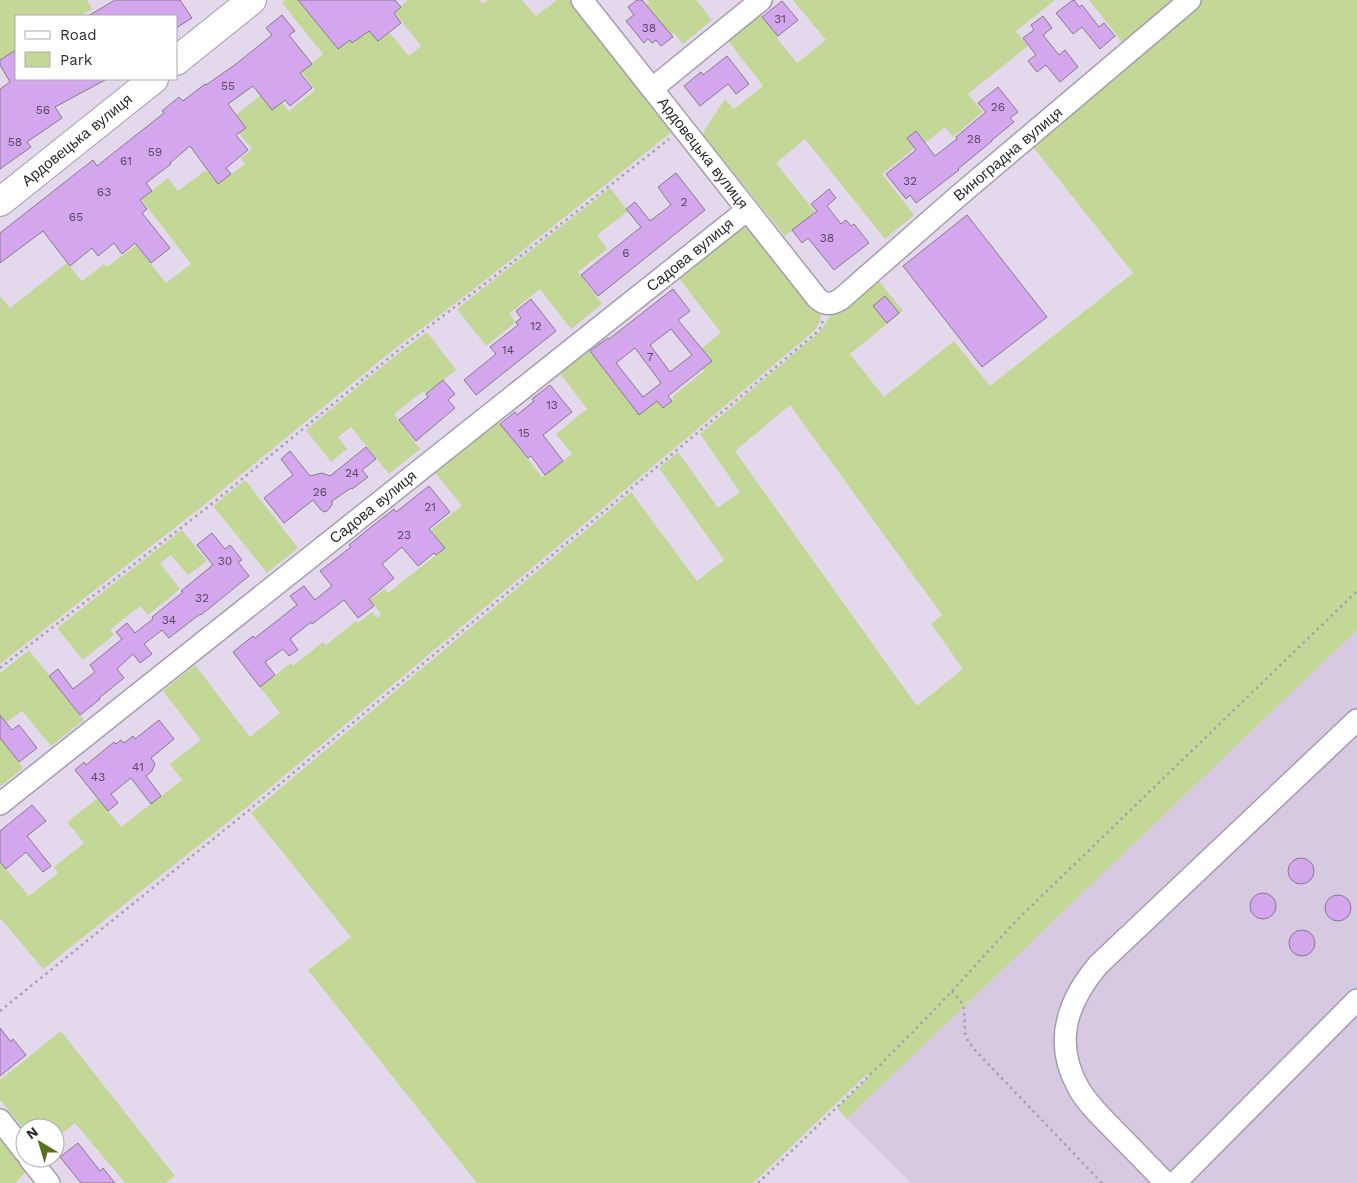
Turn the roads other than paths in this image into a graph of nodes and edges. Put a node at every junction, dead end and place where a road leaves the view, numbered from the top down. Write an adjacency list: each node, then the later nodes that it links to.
1 (252, 0): 5 (highway)
2 (582, 0): 7 (street, Ардовецька вулиця)
3 (761, 0): 7 (street)
4 (1190, 0): 10 (street, Виноградна вулиця)
5 (178, 59)
6 (153, 80): 8 (highway, Ардовецька вулиця)
7 (652, 88): 9 (street, Ардовецька вулиця)
8 (0, 202)
9 (747, 210): 10 (street, Ардовецька вулиця); 12 (street, Садова вулиця)
10 (826, 304)
11 (1357, 720): 18 (street)
12 (0, 804)
13 (1353, 1010): 19 (street)
14 (0, 1120): 15 (street)
15 (15, 1139)
16 (38, 1168): 17 (street)
17 (49, 1183)
18 (1166, 1183)
19 (1175, 1183)

